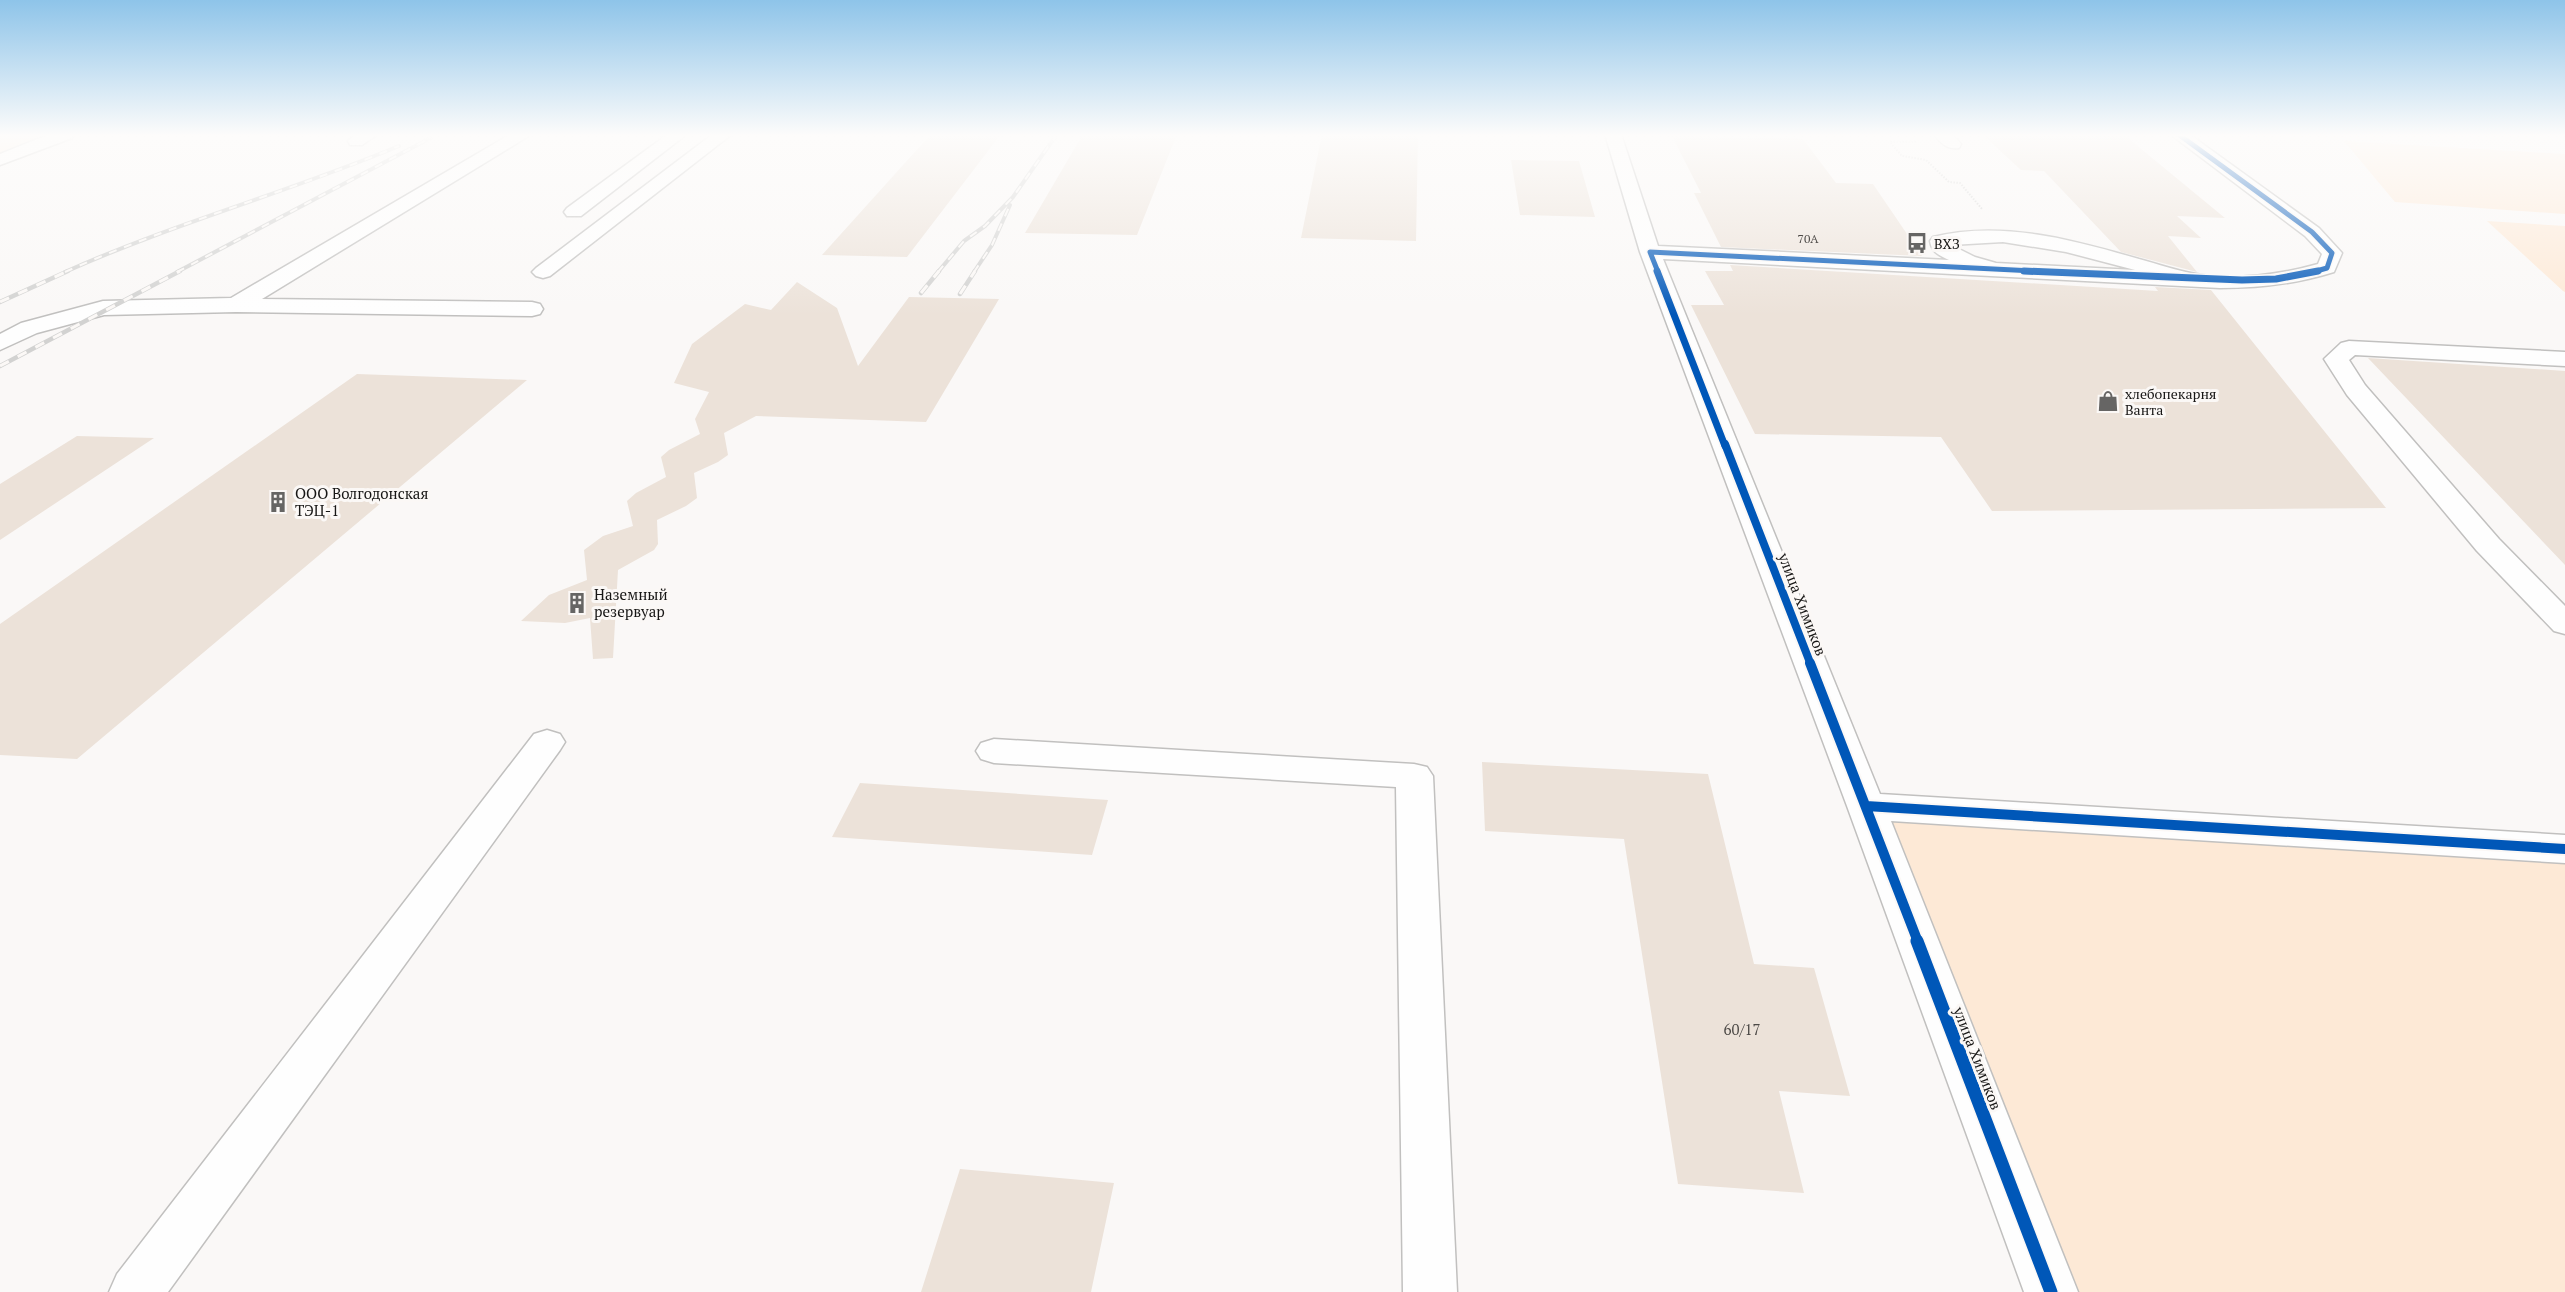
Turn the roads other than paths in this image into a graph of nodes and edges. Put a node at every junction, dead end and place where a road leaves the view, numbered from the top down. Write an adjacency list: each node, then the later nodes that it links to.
1 (422, 194): 11 (street)
2 (598, 194): 6 (street)
3 (645, 194): 9 (street)
4 (1632, 194): 7 (street, улица Химиков)
5 (2260, 194): 10 (street)
6 (574, 212)
7 (1650, 252): 8 (street); 18 (street, улица Химиков)
8 (1995, 268): 10 (street); 10 (street)
9 (543, 272)
10 (2190, 279)
11 (236, 305): 12 (street); 13 (street)
12 (532, 309)
13 (0, 343)
14 (2565, 359): 15 (street)
15 (2565, 624)
16 (547, 742): 20 (street)
17 (994, 752): 21 (street)
18 (1866, 806): 19 (street); 22 (street, улица Химиков)
19 (2565, 849)
20 (136, 1292)
21 (1430, 1292)
22 (2050, 1292)

